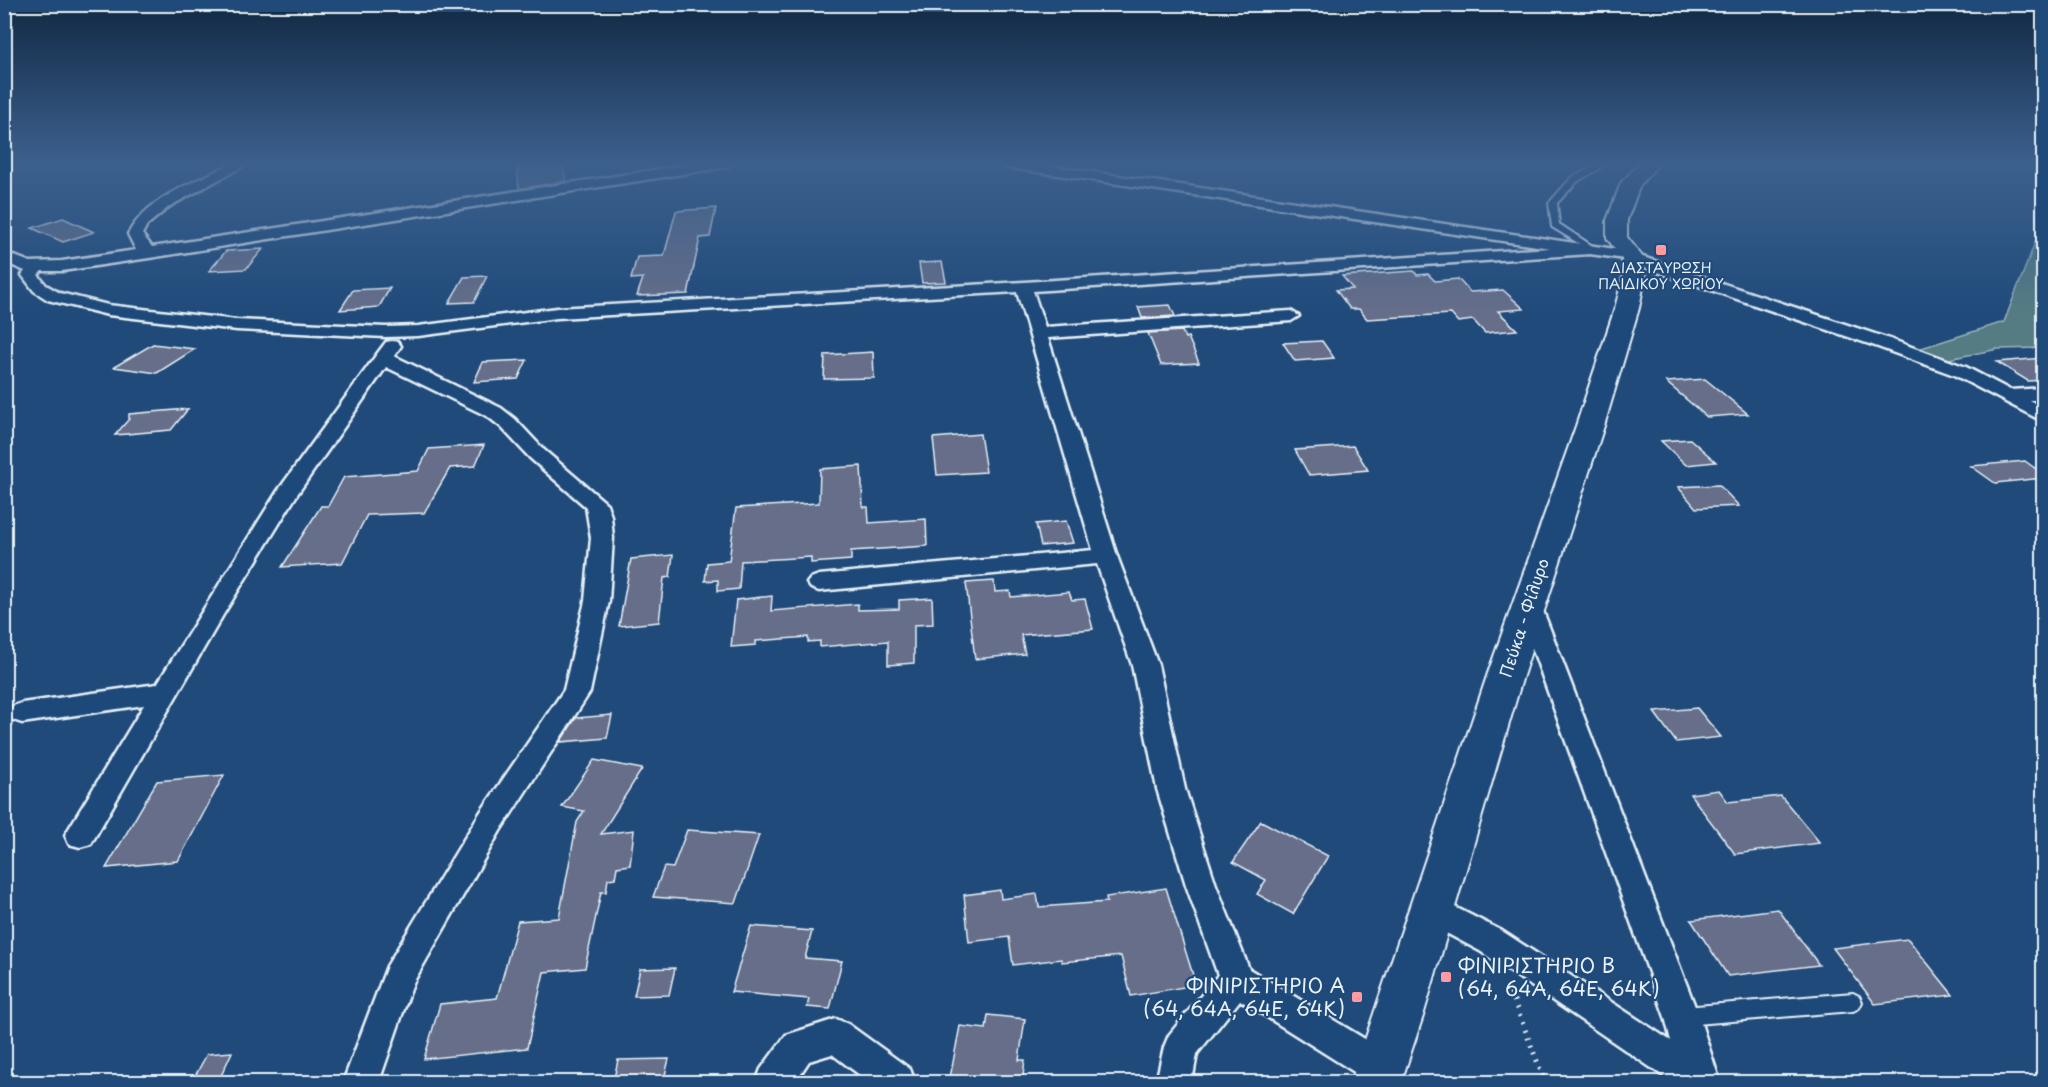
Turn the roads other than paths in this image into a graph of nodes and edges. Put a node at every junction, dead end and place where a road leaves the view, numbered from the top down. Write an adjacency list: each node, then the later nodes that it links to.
1 (150, 214): 7 (street)
2 (401, 214): 7 (street)
3 (1350, 214): 6 (street)
4 (1554, 214): 6 (lane)
5 (1619, 214): 9 (main road, Πεύκα - Φίλυρο)
6 (1591, 249): 9 (street); 11 (street)
7 (149, 253): 10 (street)
8 (4, 256): 10 (street)
9 (1631, 257): 17 (street); 21 (main road, Πεύκα - Φίλυρο)
10 (36, 268): 13 (street)
11 (1024, 287): 13 (street); 14 (street)
12 (1291, 316): 14 (street)
13 (402, 332): 15 (street)
14 (1038, 333): 19 (street)
15 (383, 358): 22 (street); 31 (street)
16 (2043, 393): 17 (street)
17 (2004, 396): 18 (street)
18 (2043, 416)
19 (1106, 556): 20 (street); 26 (street)
20 (819, 583)
21 (1528, 603): 25 (main road, Πεύκα - Φίλυρο); 28 (street)
22 (164, 692): 23 (street); 24 (street)
23 (22, 713)
24 (80, 835)
25 (1431, 909): 29 (main road, Πεύκα - Φίλυρο); 30 (street)
26 (1236, 979): 29 (street); 34 (street)
27 (1853, 1002): 28 (lane)
28 (1682, 1017): 30 (street)
29 (1378, 1075)
30 (1701, 1082)
31 (361, 1083)
32 (774, 1083): 33 (street)
33 (897, 1083)
34 (1174, 1083)

